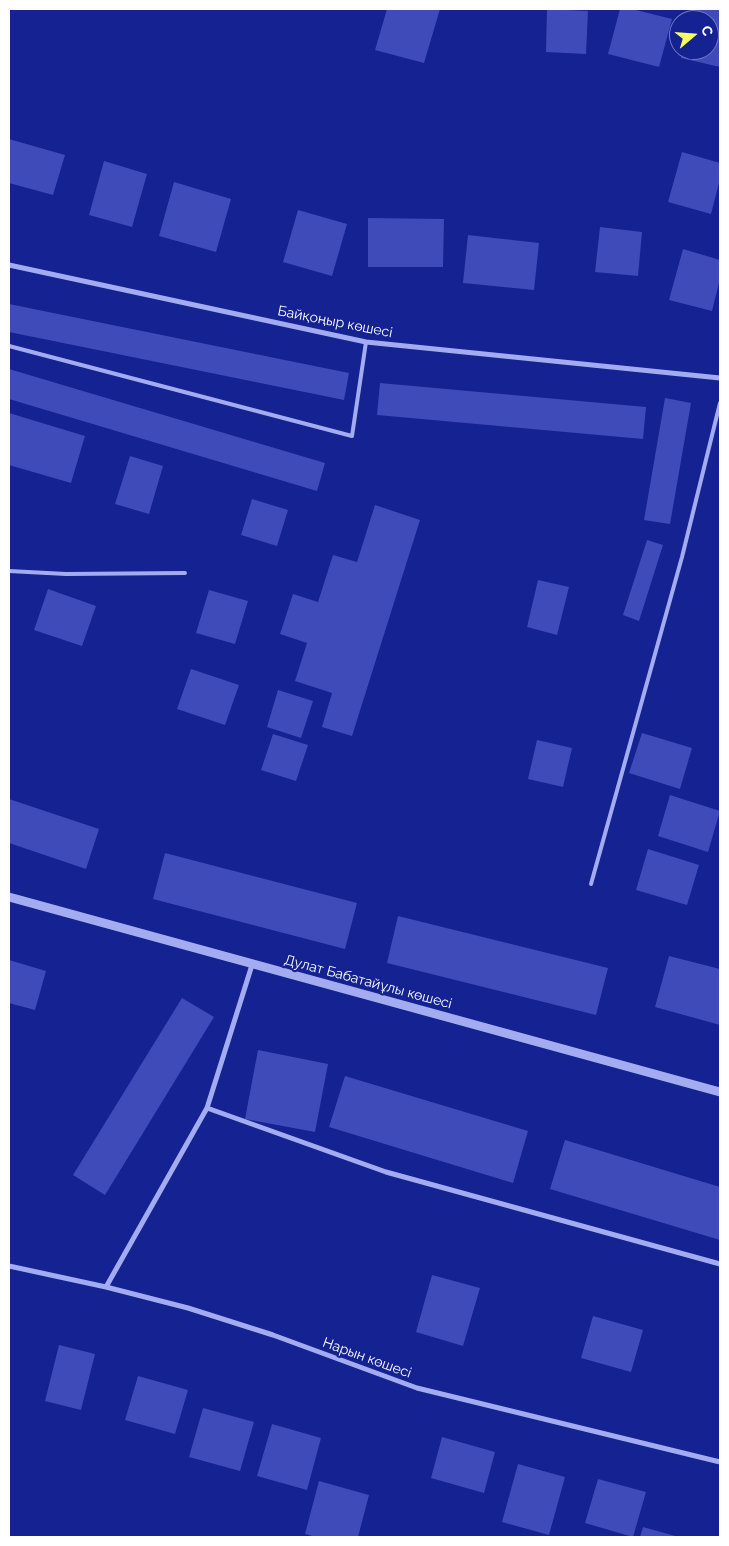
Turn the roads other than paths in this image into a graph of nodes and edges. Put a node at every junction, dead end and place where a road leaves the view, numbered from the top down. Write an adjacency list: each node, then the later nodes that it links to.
1 (9, 265): 2 (street, Байқоңыр көшесі)
2 (366, 342): 3 (lane); 4 (street, Байқоңыр көшесі)
3 (9, 346)
4 (720, 378)
5 (720, 404): 8 (lane)
6 (9, 571): 7 (lane)
7 (185, 573)
8 (592, 884)
9 (9, 897): 10 (street, Дулат Бабатайұлы көшесі)
10 (252, 964): 11 (street, Дулат Бабатайұлы көшесі); 12 (street)
11 (720, 1092)
12 (207, 1108): 13 (street); 15 (street)
13 (720, 1264)
14 (9, 1266): 15 (street, Нарын көшесі)
15 (106, 1287): 16 (street, Нарын көшесі)
16 (720, 1462)

